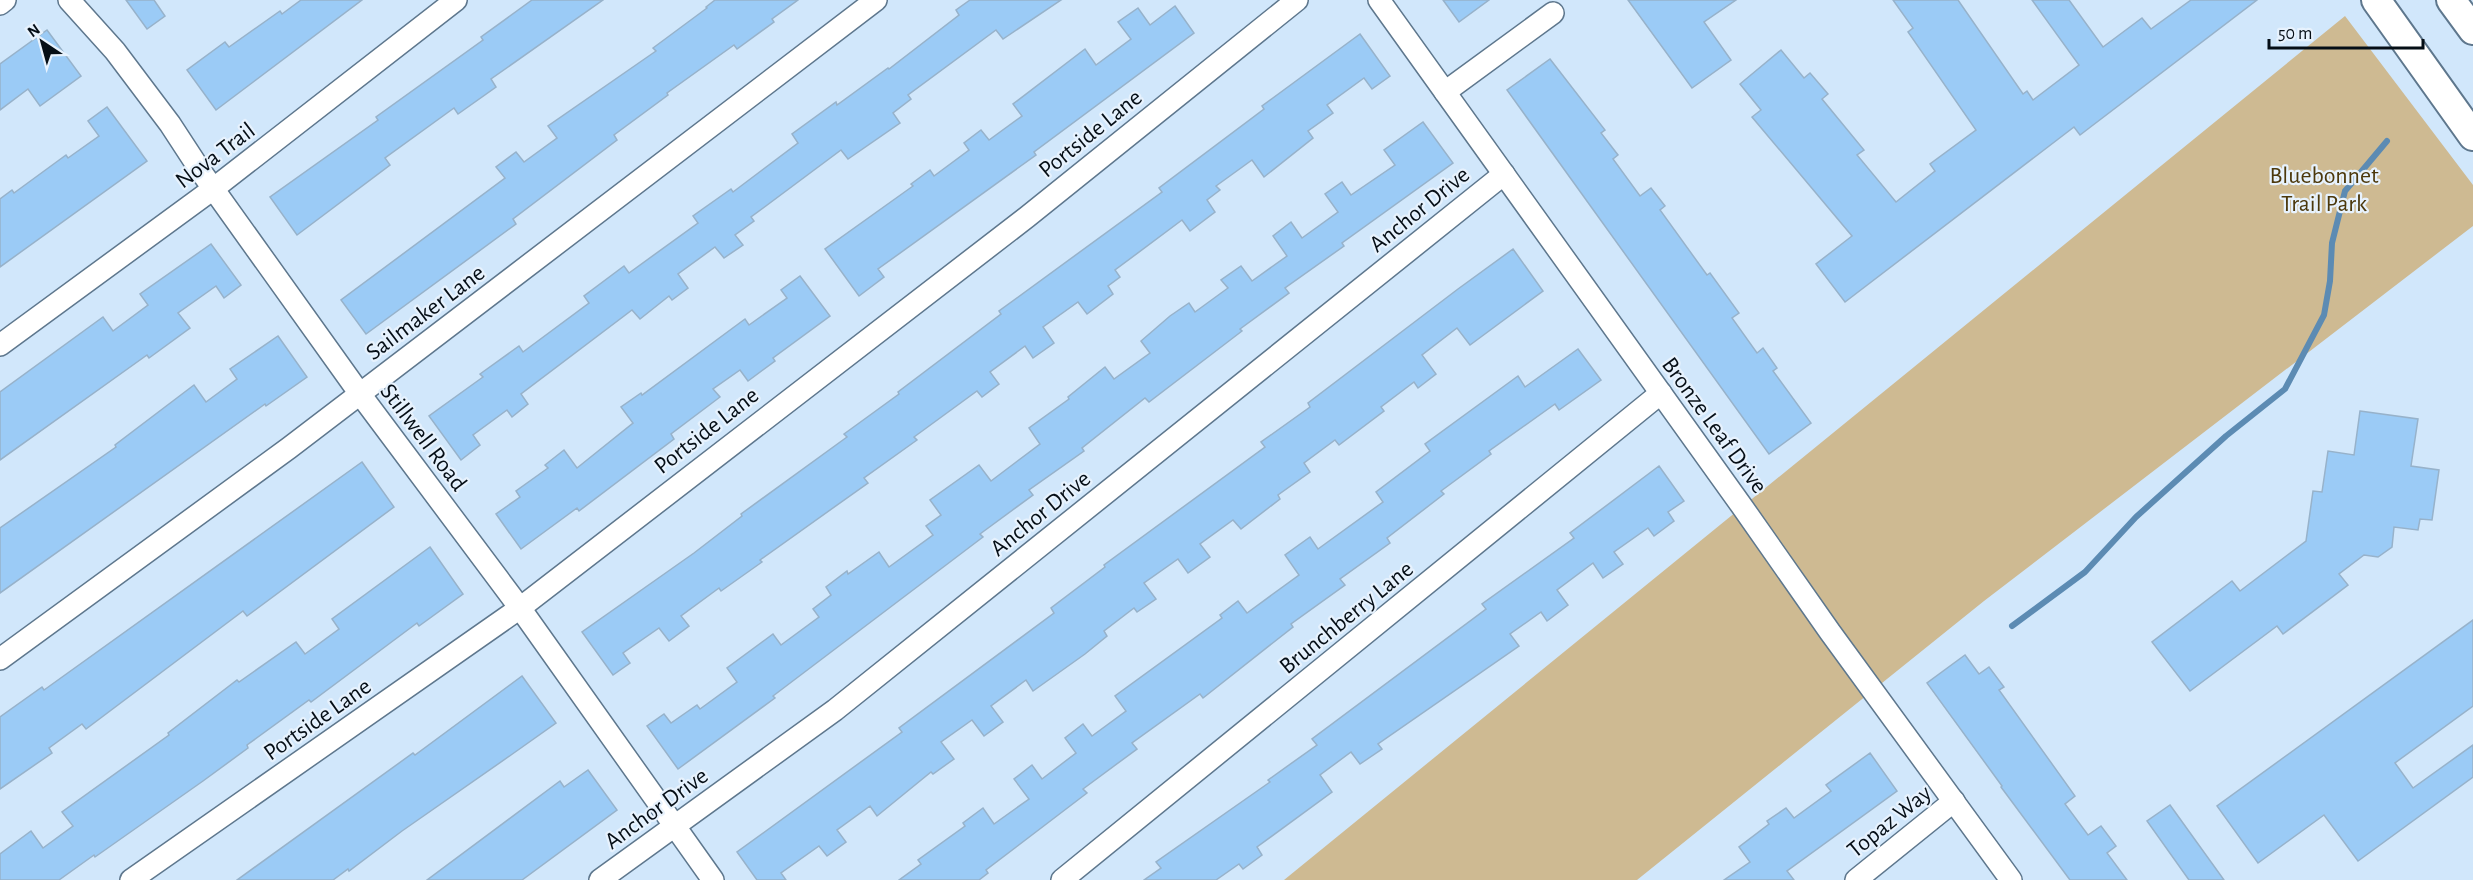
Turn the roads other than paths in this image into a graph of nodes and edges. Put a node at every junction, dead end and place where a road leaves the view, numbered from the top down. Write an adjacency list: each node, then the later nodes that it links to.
1 (5, 0): 9 (street)
2 (69, 0): 15 (street, Stillwell Road)
3 (456, 0): 15 (street, Nova Trail)
4 (876, 0): 18 (street, Sailmaker Lane)
5 (1297, 0): 19 (street, Portside Lane)
6 (1379, 0): 12 (street, Bronze Leaf Drive)
7 (2376, 0): 13 (main road)
8 (2451, 0): 11 (main road)
9 (0, 4)
10 (1553, 13): 12 (street)
11 (2473, 30)
12 (1445, 92): 14 (street, Bronze Leaf Drive)
13 (2473, 136)
14 (1504, 174): 17 (street, Bronze Leaf Drive); 22 (street, Anchor Drive)
15 (213, 189): 16 (street, Nova Trail); 18 (street, Stillwell Road)
16 (0, 345)
17 (1661, 393): 21 (street, Bronze Leaf Drive); 26 (street, Brunchberry Lane)
18 (360, 394): 19 (street, Stillwell Road); 20 (street, Sailmaker Lane)
19 (520, 608): 22 (street, Stillwell Road); 23 (street, Portside Lane)
20 (0, 659)
21 (1954, 801): 27 (street, Topaz Way); 28 (street, Bronze Leaf Drive)
22 (675, 826): 24 (street, Anchor Drive); 25 (street, Stillwell Road)
23 (131, 880)
24 (600, 880)
25 (713, 880)
26 (1062, 880)
27 (1856, 880)
28 (2010, 880)

